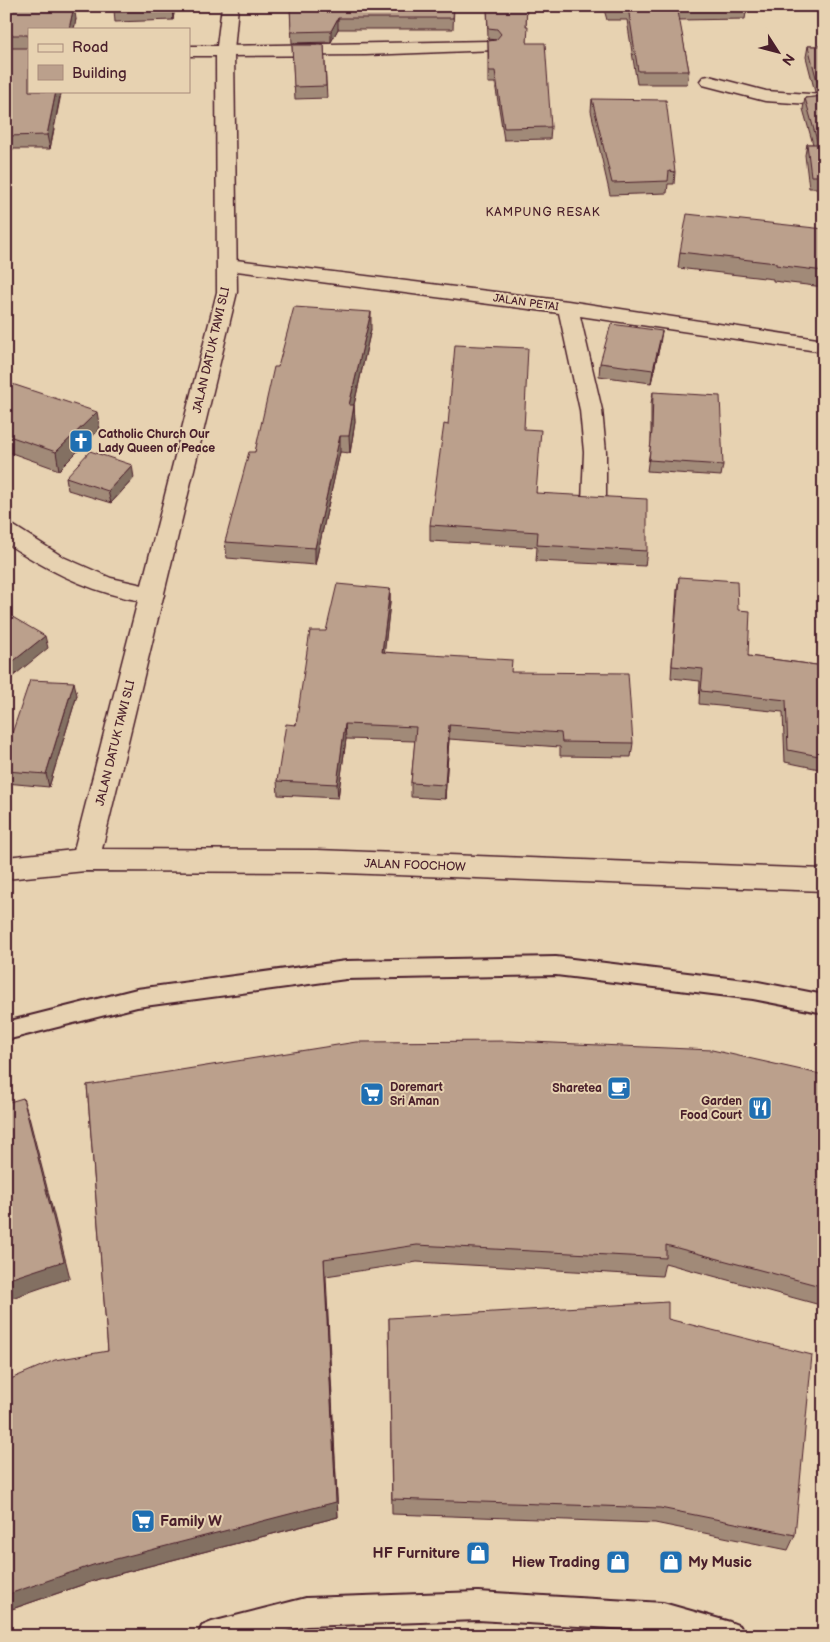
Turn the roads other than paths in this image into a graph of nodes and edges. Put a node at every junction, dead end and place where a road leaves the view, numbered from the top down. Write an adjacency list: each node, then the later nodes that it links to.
1 (230, 6): 4 (street, JALAN DATUK TAWI SLI)
2 (490, 46): 4 (street)
3 (190, 51): 4 (street)
4 (225, 51): 7 (street, JALAN DATUK TAWI SLI)
5 (709, 81): 6 (street)
6 (824, 100)
7 (228, 265): 8 (street, JALAN PETAI); 12 (street, JALAN DATUK TAWI SLI)
8 (568, 307): 9 (street, JALAN PETAI); 10 (street)
9 (824, 346)
10 (594, 502)
11 (6, 532): 12 (street)
12 (152, 595): 13 (street, JALAN DATUK TAWI SLI)
13 (85, 860): 14 (street, JALAN FOOCHOW); 15 (street, JALAN FOOCHOW)
14 (6, 868)
15 (824, 880)
16 (824, 1004): 17 (lane)
17 (6, 1032)
18 (212, 1636): 19 (lane)
19 (730, 1636)

